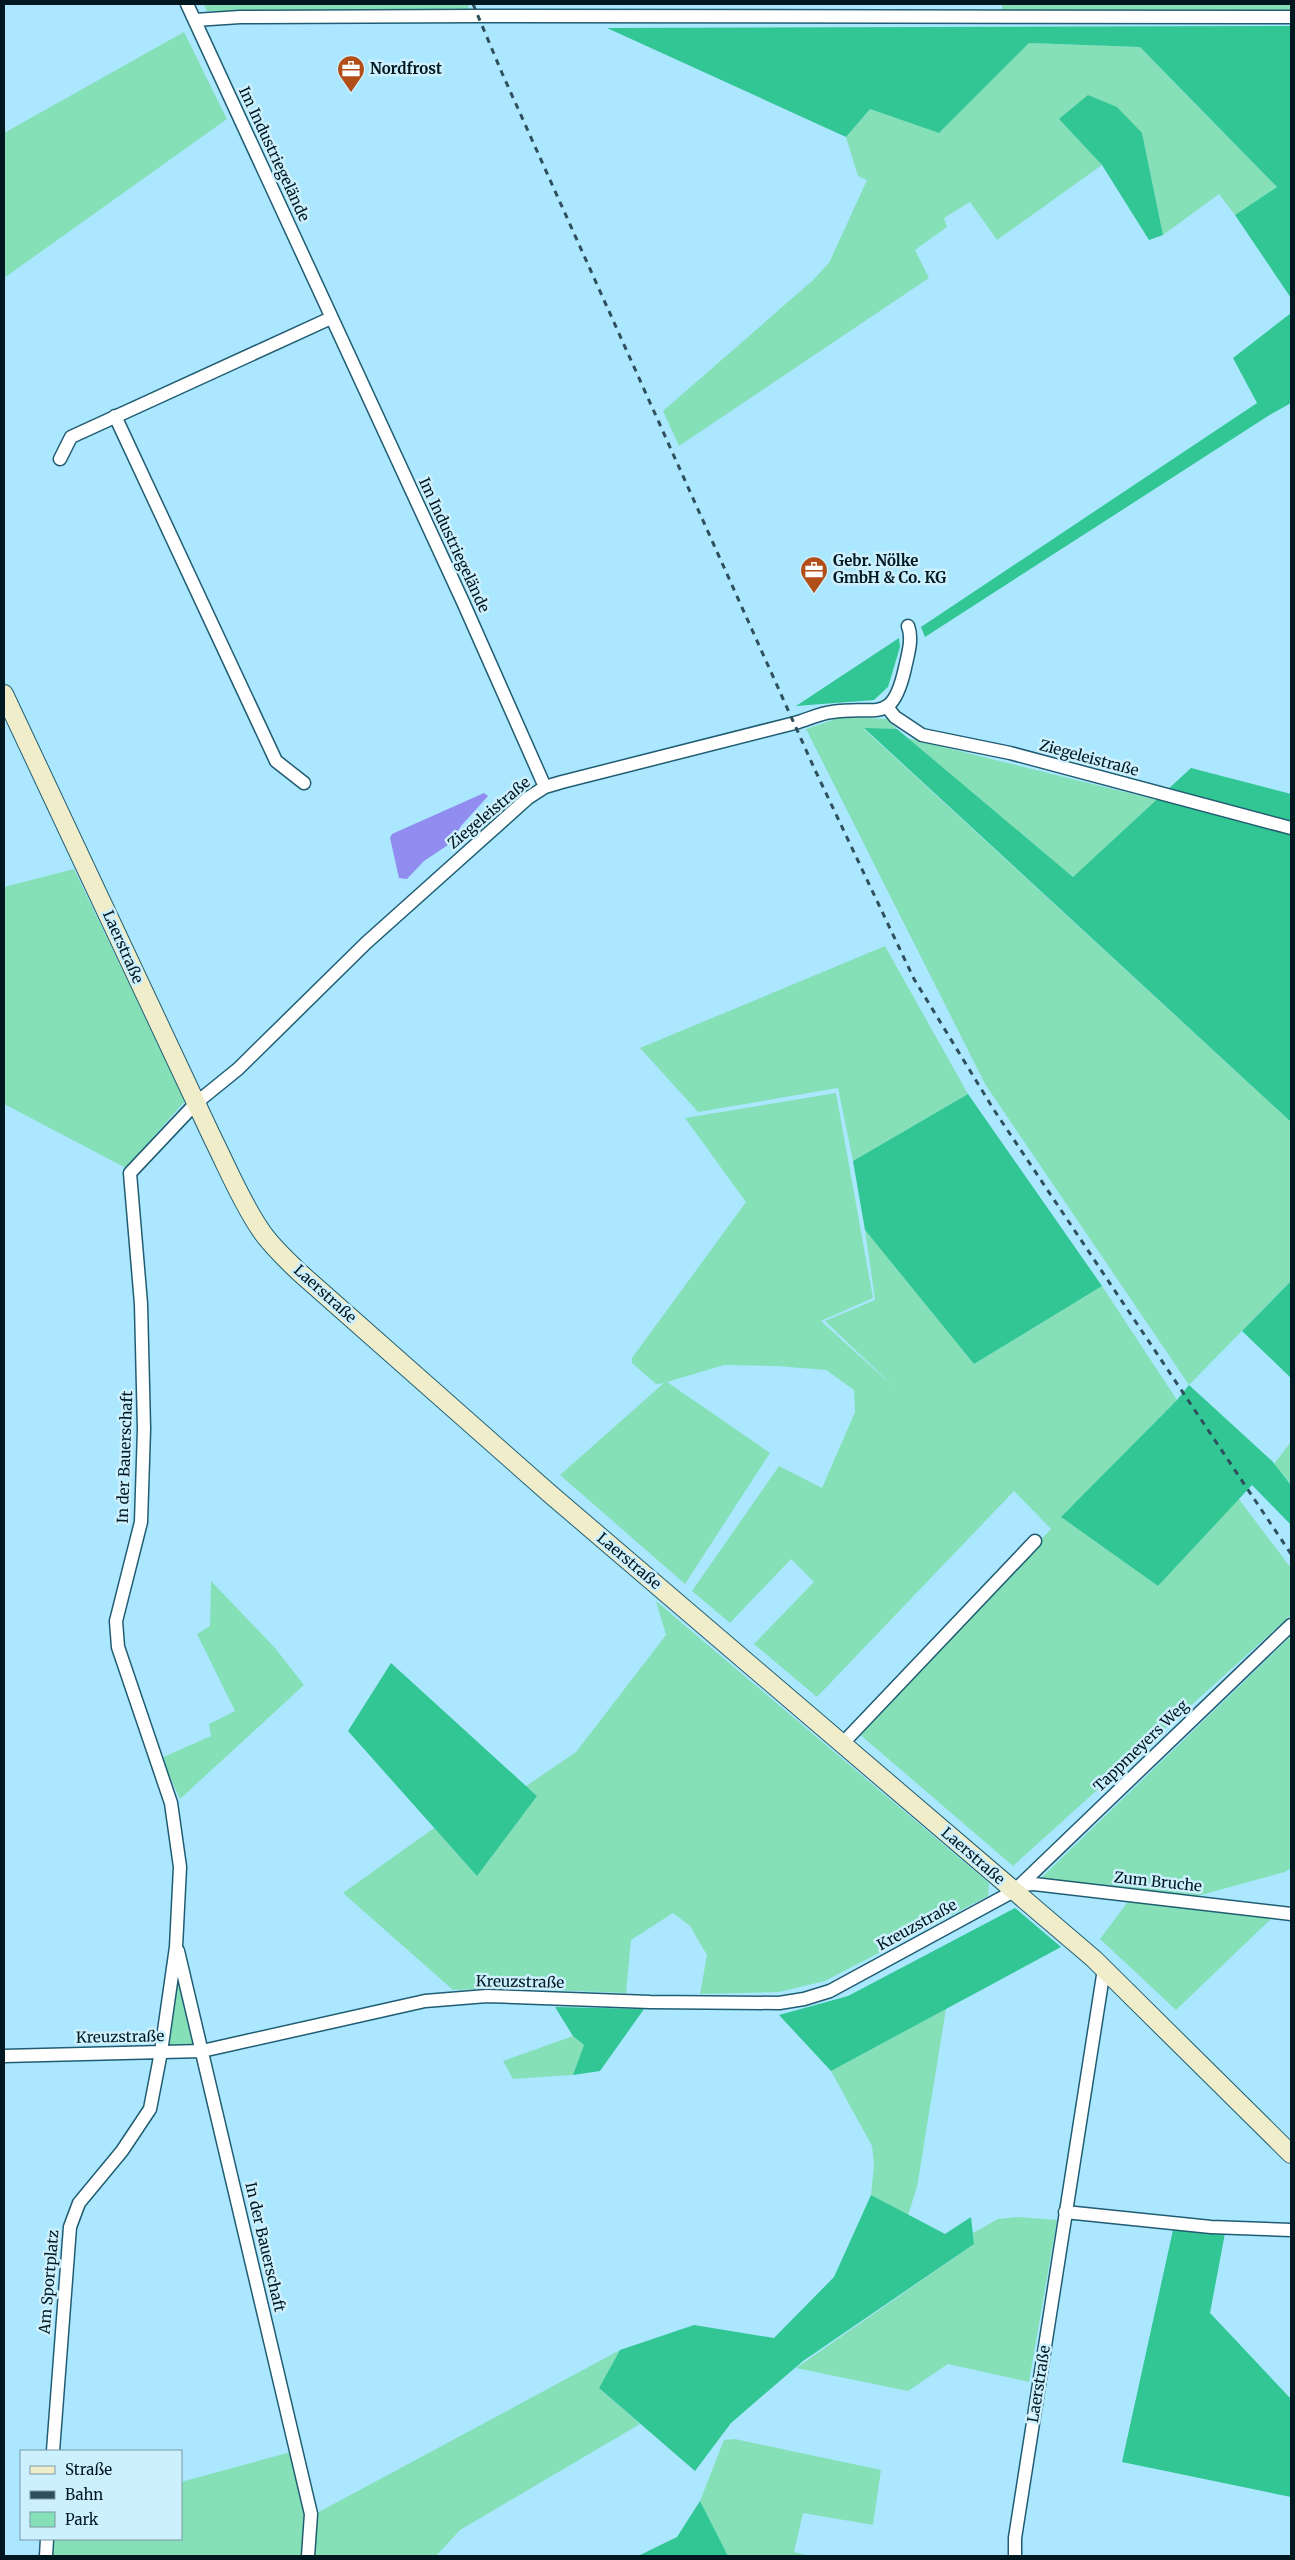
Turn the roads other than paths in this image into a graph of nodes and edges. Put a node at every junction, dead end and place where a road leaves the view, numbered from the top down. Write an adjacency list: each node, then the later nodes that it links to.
1 (187, 4): 3 (street, Im Industriegelände)
2 (1291, 17): 3 (street)
3 (195, 20): 4 (street, Im Industriegelände)
4 (331, 318): 5 (street); 11 (street, Im Industriegelände)
5 (115, 416): 6 (street); 10 (street)
6 (60, 459)
7 (908, 626): 9 (street)
8 (4, 694): 13 (main road, Laerstraße)
9 (887, 707): 11 (street, Ziegeleistraße); 12 (street, Ziegeleistraße)
10 (304, 784)
11 (545, 787): 13 (street, Ziegeleistraße)
12 (1291, 828)
13 (196, 1103): 16 (main road, Laerstraße); 19 (street, In der Bauerschaft)
14 (1035, 1541): 16 (street)
15 (1291, 1625): 17 (street, Tappmeyers Weg)
16 (843, 1743): 17 (main road, Laerstraße)
17 (1017, 1888): 18 (street, Zum Bruche); 20 (main road, Laerstraße); 21 (street, Kreuzstraße)
18 (1291, 1914)
19 (176, 1947): 21 (street, In der Bauerschaft); 22 (street, In der Bauerschaft)
20 (1104, 1969): 24 (main road, Laerstraße); 25 (street, Laerstraße)
21 (202, 2051): 22 (street, Kreuzstraße); 30 (street, In der Bauerschaft)
22 (161, 2052): 23 (street, Kreuzstraße); 27 (street, Am Sportplatz)
23 (4, 2056)
24 (1291, 2154)
25 (1065, 2212): 26 (street); 31 (street, Laerstraße)
26 (1291, 2230)
27 (53, 2450)
28 (47, 2540): 29 (street)
29 (46, 2556)
30 (308, 2556)
31 (1015, 2556)

